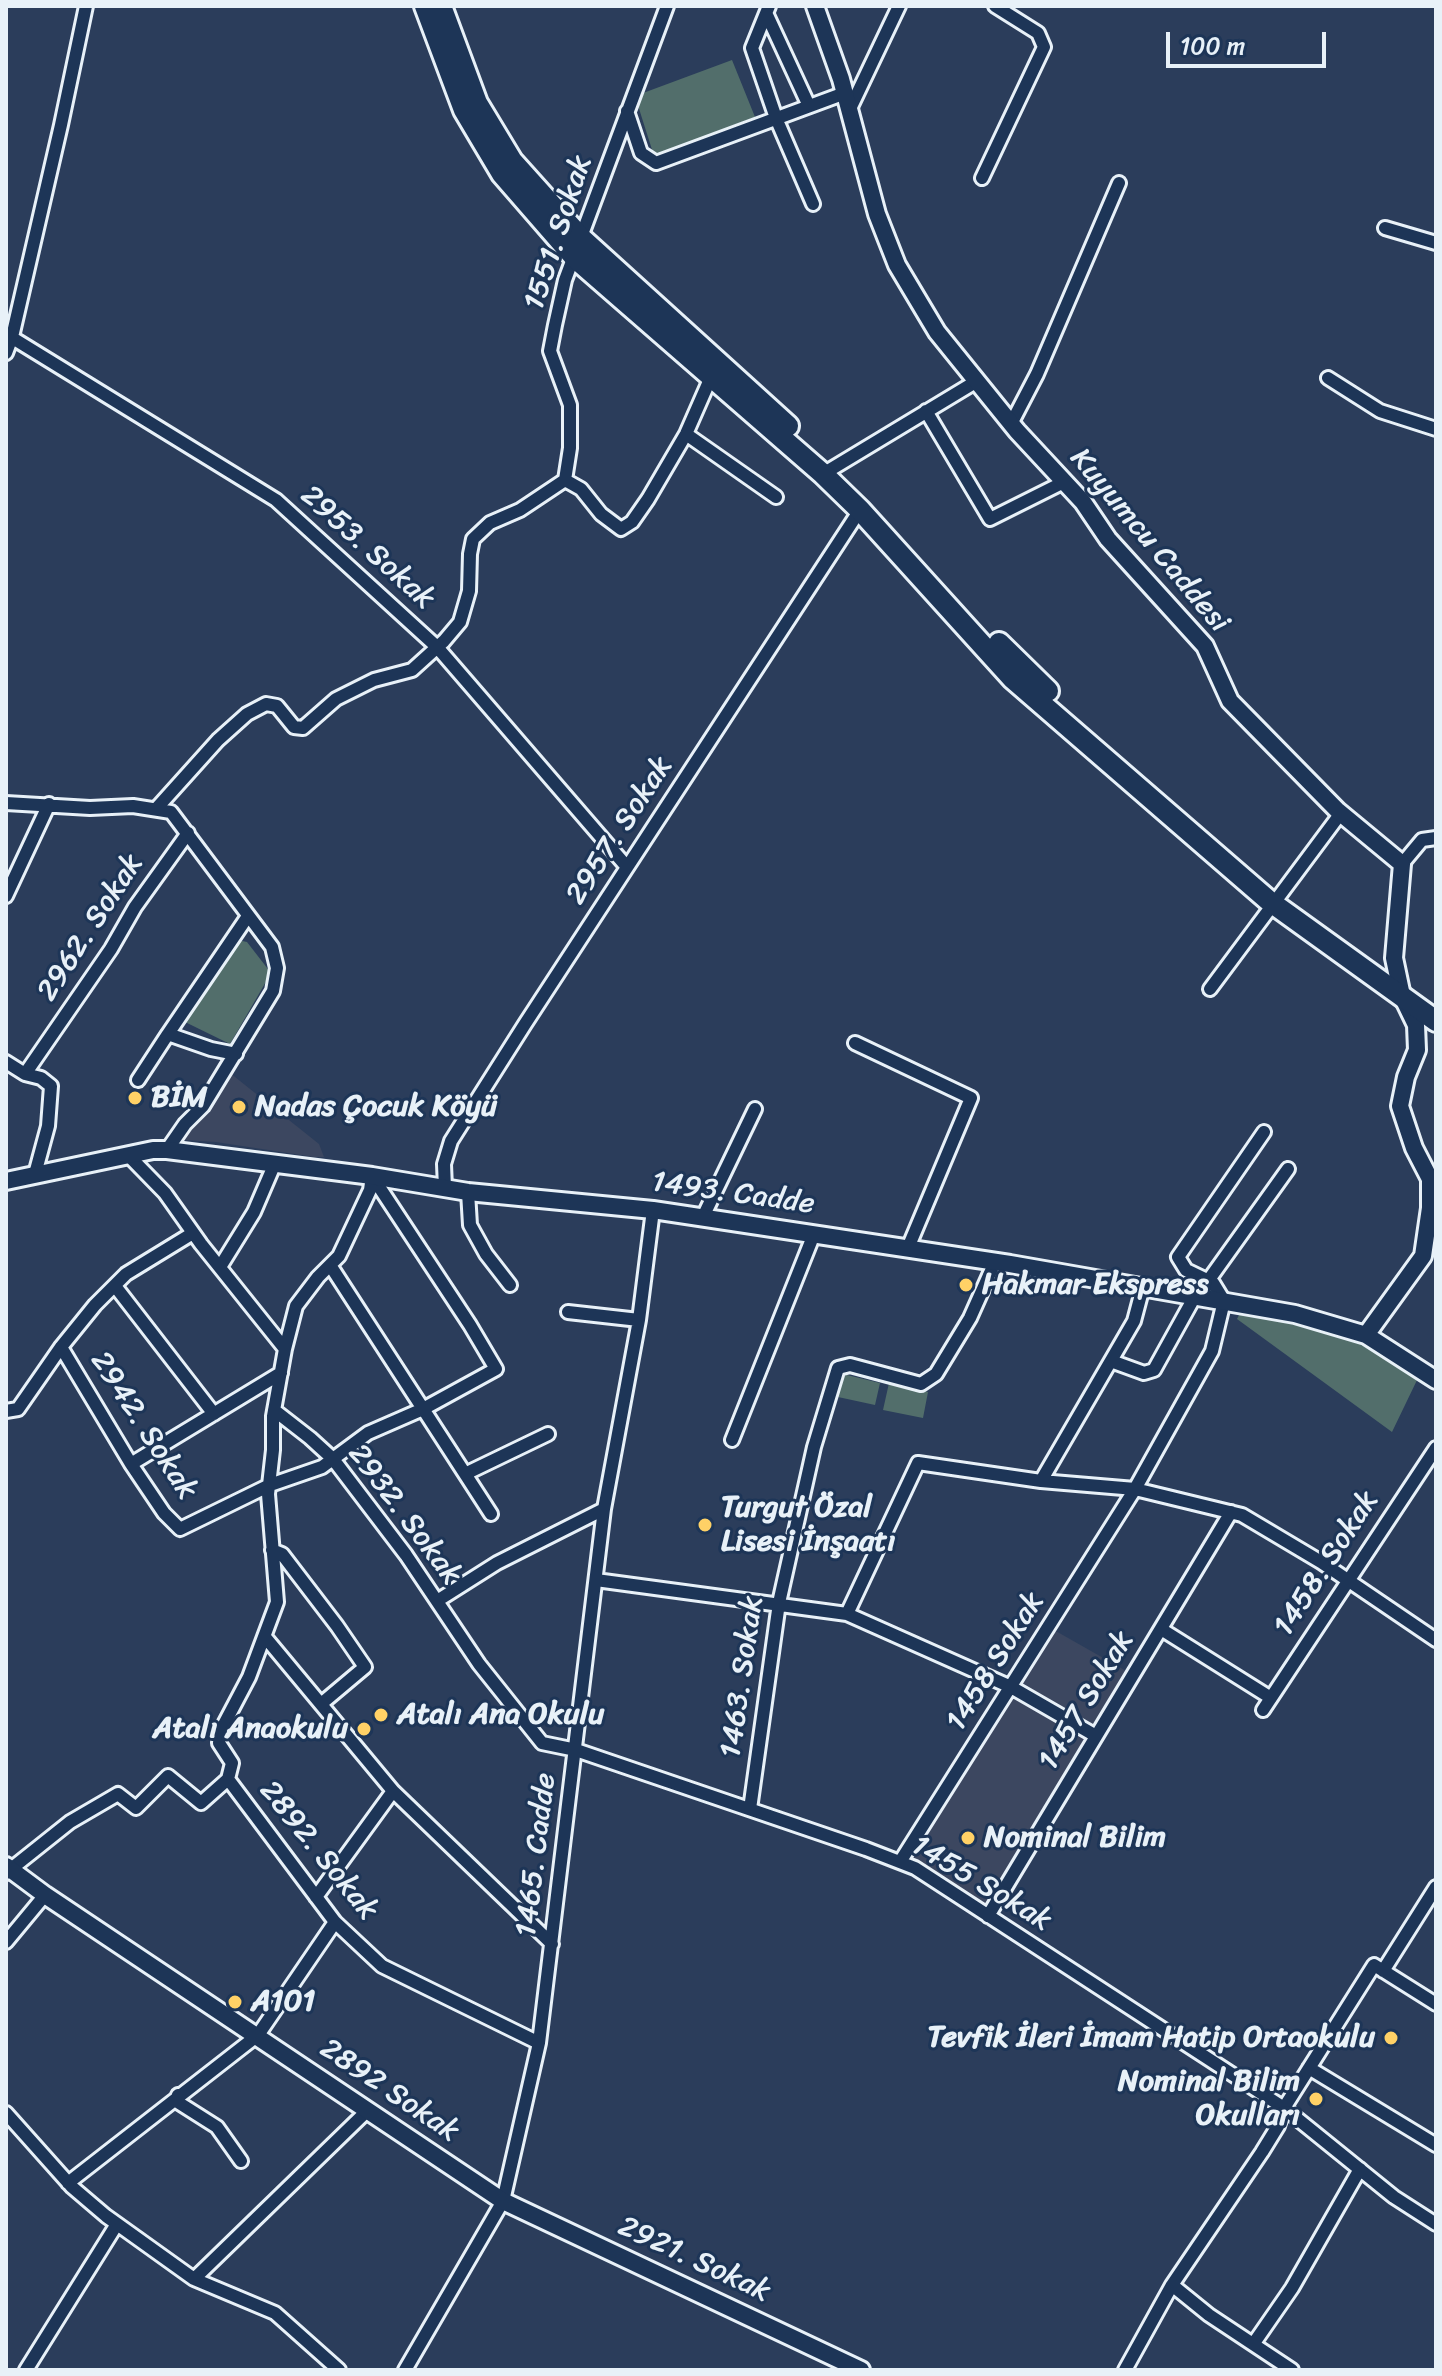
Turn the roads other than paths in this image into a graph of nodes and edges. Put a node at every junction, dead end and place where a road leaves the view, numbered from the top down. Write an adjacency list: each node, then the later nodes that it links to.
1 (86, 6): 20 (street)
2 (425, 6): 19 (highway)
3 (441, 6): 19 (highway)
4 (667, 6): 11 (street, 1551. Sokak)
5 (815, 6): 9 (street, Kuyumcu Caddesi)
6 (899, 6): 12 (street)
7 (995, 6): 14 (street)
8 (768, 10): 10 (street); 13 (street)
9 (845, 93): 10 (street); 12 (street, Kuyumcu Caddesi)
10 (809, 106): 13 (street)
11 (627, 111): 13 (street); 19 (street, 1551. Sokak)
12 (849, 111): 24 (street, Kuyumcu Caddesi)
13 (776, 118): 16 (street)
14 (982, 178)
15 (1119, 183): 26 (street)
16 (813, 204)
17 (1385, 228): 18 (street)
18 (1436, 243)
19 (578, 248): 22 (highway); 29 (highway); 30 (street, 1551. Sokak)
20 (9, 335): 21 (street); 34 (street, 2953. Sokak)
21 (6, 353)
22 (711, 377): 28 (street); 29 (highway)
23 (1328, 378): 27 (street)
24 (977, 381): 25 (street); 26 (street, Kuyumcu Caddesi)
25 (926, 411): 29 (street); 31 (street)
26 (1011, 424): 31 (street, Kuyumcu Caddesi)
27 (1436, 429)
28 (686, 434): 30 (street); 32 (street)
29 (828, 470): 33 (highway); 44 (highway)
30 (565, 480): 34 (street)
31 (1064, 482): 38 (street, Kuyumcu Caddesi)
32 (776, 497)
33 (860, 510): 42 (street, 2957. Sokak); 44 (highway)
34 (437, 647): 37 (street); 42 (street, 2953. Sokak)
35 (6, 803): 36 (street)
36 (49, 804): 37 (street); 43 (street)
37 (156, 809): 39 (street)
38 (1341, 813): 41 (street, Kuyumcu Caddesi); 44 (street)
39 (188, 833): 45 (street); 54 (street, 2962. Sokak)
40 (1436, 838): 41 (street)
41 (1402, 864): 47 (street)
42 (627, 867): 65 (street, 2957. Sokak)
43 (6, 896)
44 (1275, 900): 46 (street); 47 (highway)
45 (248, 916): 50 (street); 52 (street)
46 (1210, 989)
47 (1400, 989): 48 (highway); 49 (highway); 83 (street)
48 (1436, 1011)
49 (1436, 1021)
50 (168, 1034): 52 (street); 55 (street)
51 (855, 1043): 71 (street)
52 (236, 1054): 58 (street)
53 (6, 1062): 54 (street)
54 (25, 1074): 62 (street)
55 (138, 1080)
56 (755, 1109): 68 (street)
57 (1264, 1132): 75 (street)
58 (167, 1150): 59 (street, 1493. Cadde); 60 (street, 1493. Cadde)
59 (128, 1155): 62 (street, 1493. Cadde); 69 (street)
60 (275, 1163): 63 (street, 1493. Cadde); 74 (street)
61 (1288, 1169): 75 (street)
62 (35, 1174): 64 (street, 1493. Cadde)
63 (372, 1176): 65 (street, 1493. Cadde); 73 (street); 89 (street)
64 (6, 1181)
65 (445, 1188): 66 (street, 1493. Cadde)
66 (468, 1192): 67 (street, 1493. Cadde); 76 (street)
67 (653, 1210): 68 (street, 1493. Cadde); 82 (street, 1465. Cadde)
68 (703, 1217): 70 (street, 1493. Cadde)
69 (193, 1233): 74 (street); 77 (street)
70 (814, 1234): 71 (street, 1493. Cadde); 94 (street)
71 (908, 1248): 72 (street, 1493. Cadde)
72 (995, 1262): 78 (street, 1493. Cadde); 109 (street, 1463. Sokak)
73 (330, 1265): 85 (street); 89 (street)
74 (220, 1267): 85 (street)
75 (1208, 1281): 80 (street)
76 (510, 1285)
77 (115, 1286): 84 (street); 92 (street)
78 (1143, 1287): 79 (street, 1493. Cadde); 86 (street)
79 (1195, 1296): 80 (street, 1493. Cadde); 86 (street)
80 (1224, 1301): 83 (street, 1493. Cadde); 101 (street, 1458 Sokak)
81 (568, 1312): 82 (street)
82 (639, 1320): 102 (street, 1465. Cadde)
83 (1366, 1335): 88 (street, 1493. Cadde)
84 (61, 1347): 91 (street); 97 (street, 2942. Sokak)
85 (285, 1349): 87 (street)
86 (1111, 1361): 99 (street)
87 (281, 1373): 90 (street); 92 (street)
88 (1436, 1380)
89 (423, 1409): 96 (street); 98 (street)
90 (274, 1410): 96 (street, 2932. Sokak); 100 (street)
91 (6, 1411)
92 (214, 1414): 97 (street)
93 (548, 1434): 98 (street)
94 (732, 1440)
95 (1436, 1448): 107 (street, 1458. Sokak)
96 (333, 1459): 100 (street); 108 (street, 2932. Sokak)
97 (131, 1464): 100 (street, 2942. Sokak)
98 (465, 1474): 104 (street)
99 (1041, 1481): 101 (street); 110 (street)
100 (270, 1485): 105 (street)
101 (1135, 1489): 103 (street); 114 (street, 1458 Sokak)
102 (604, 1509): 106 (street, 1465. Cadde); 108 (street)
103 (1231, 1512): 107 (street); 111 (street, 1457 Sokak)
104 (491, 1514)
105 (272, 1550): 112 (street); 116 (street)
106 (596, 1580): 109 (street); 119 (street, 1465. Cadde)
107 (1347, 1580): 113 (street); 115 (street, 1458. Sokak)
108 (437, 1601): 119 (street, 2932. Sokak)
109 (779, 1603): 110 (street); 122 (street, 1463. Sokak)
110 (847, 1614): 114 (street)
111 (1161, 1629): 115 (street); 118 (street, 1457 Sokak)
112 (265, 1637): 116 (street); 120 (street)
113 (1436, 1640)
114 (1011, 1687): 118 (street); 123 (street, 1458 Sokak)
115 (1271, 1698): 117 (street, 1458. Sokak)
116 (321, 1704): 121 (street)
117 (1263, 1710)
118 (1096, 1736): 128 (street, 1457 Sokak)
119 (576, 1750): 122 (street, 1455 Sokak); 131 (street, 1465. Cadde)
120 (228, 1779): 124 (street); 127 (street, 2892. Sokak)
121 (393, 1791): 127 (street); 131 (street)
122 (750, 1809): 123 (street, 1455 Sokak)
123 (900, 1862): 128 (street, 1455 Sokak)
124 (7, 1870): 126 (street, 2892 Sokak)
125 (1436, 1887): 132 (street)
126 (45, 1895): 130 (street); 134 (street, 2892 Sokak)
127 (316, 1897): 129 (street, 2892. Sokak)
128 (988, 1916): 138 (street, 1455 Sokak)
129 (335, 1922): 134 (street); 135 (street, 2892. Sokak)
130 (6, 1942)
131 (552, 1944): 135 (street, 1465. Cadde)
132 (1378, 1968): 133 (street); 136 (street)
133 (1436, 2004)
134 (258, 2035): 137 (street); 139 (street, 2892 Sokak)
135 (539, 2043): 145 (street, 1465. Cadde)
136 (1309, 2068): 138 (street); 141 (street)
137 (178, 2095): 142 (street); 144 (street)
138 (1284, 2108): 143 (street, 1455 Sokak); 149 (street)
139 (367, 2111): 145 (street, 2892 Sokak); 148 (street)
140 (6, 2113): 144 (street)
141 (1436, 2145)
142 (241, 2161)
143 (1360, 2169): 147 (street, 1455 Sokak); 150 (street)
144 (68, 2183): 146 (street)
145 (503, 2201): 153 (street, 1465. Cadde); 154 (street, 2921. Sokak)
146 (117, 2224): 148 (street); 151 (street)
147 (1436, 2224)
148 (194, 2279): 152 (street)
149 (1172, 2285): 150 (street); 155 (street)
150 (1254, 2343): 156 (street)
151 (26, 2370)
152 (339, 2370)
153 (405, 2370)
154 (861, 2370)
155 (1125, 2370)
156 (1292, 2370)

